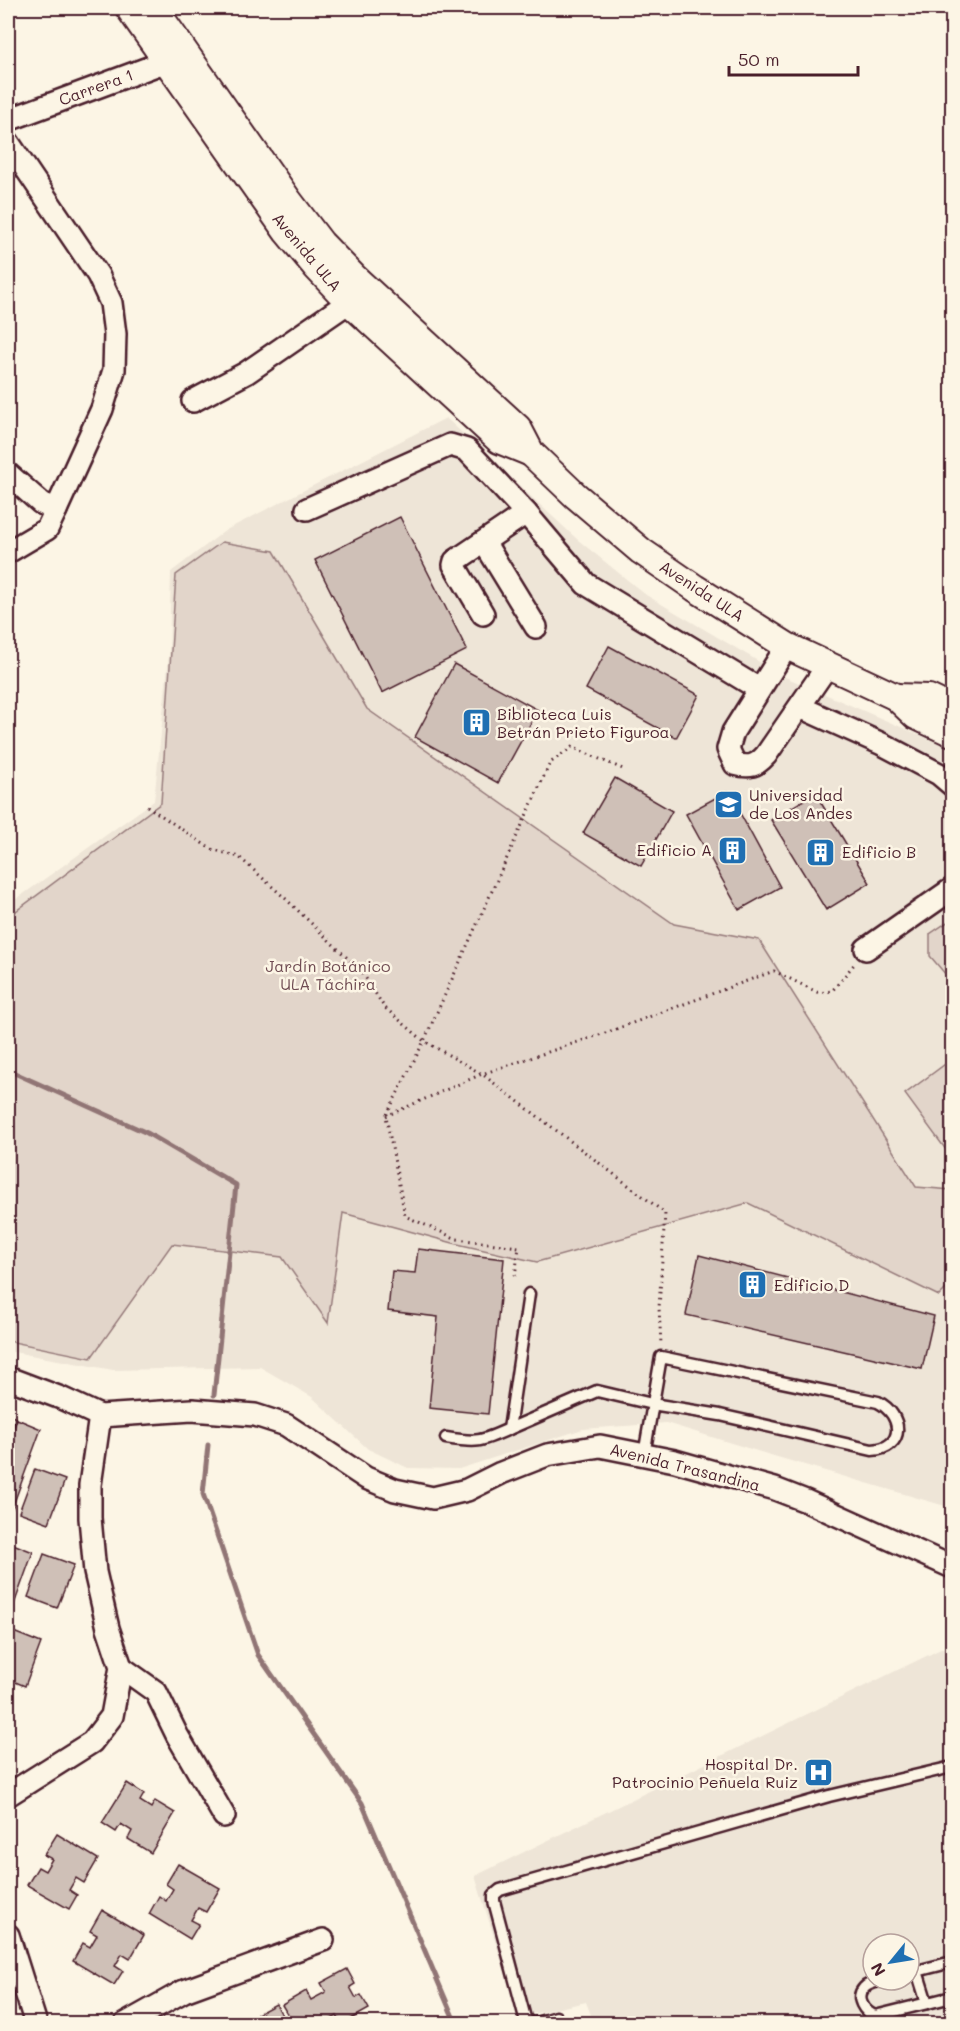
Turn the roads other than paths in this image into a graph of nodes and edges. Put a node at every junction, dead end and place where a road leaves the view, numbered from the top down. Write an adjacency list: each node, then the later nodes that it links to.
1 (129, 8): 3 (street, Avenida ULA)
2 (154, 8): 3 (street, Avenida ULA)
3 (175, 56): 4 (street, Carrera 1); 6 (street, Avenida ULA); 8 (street, Avenida ULA)
4 (8, 120)
5 (8, 142): 11 (street)
6 (349, 302): 7 (street); 8 (street, Avenida ULA)
7 (193, 401)
8 (531, 453): 17 (street, Avenida ULA)
9 (8, 474): 11 (street)
10 (307, 509): 12 (street)
11 (56, 510): 14 (street)
12 (526, 513): 13 (street); 19 (street)
13 (484, 542): 15 (street); 16 (street)
14 (8, 552)
15 (483, 614)
16 (536, 627)
17 (788, 646): 18 (street, Avenida ULA); 19 (street)
18 (828, 665): 20 (street, Avenida ULA); 21 (street)
19 (759, 689): 21 (street)
20 (896, 697): 22 (street, Avenida ULA); 23 (street, Avenida ULA)
21 (800, 707): 24 (street)
22 (952, 709)
23 (952, 733)
24 (952, 785)
25 (952, 889): 26 (street)
26 (866, 949)
27 (529, 1294): 31 (lane)
28 (8, 1378): 30 (street, Avenida Trasandina)
29 (652, 1404): 29 (lane); 31 (lane); 33 (lane)
30 (100, 1416): 33 (street, Avenida Trasandina); 35 (street)
31 (509, 1429): 32 (lane)
32 (446, 1438)
33 (644, 1455): 34 (street, Avenida Trasandina)
34 (952, 1567)
35 (121, 1667): 37 (street); 38 (street)
36 (952, 1767): 50 (lane)
37 (8, 1795)
38 (224, 1816)
39 (8, 1935): 48 (street)
40 (323, 1940): 49 (street)
41 (952, 1962): 42 (lane)
42 (921, 1970)
43 (921, 1990): 46 (lane)
44 (861, 1992): 46 (lane)
45 (952, 1997): 46 (lane)
46 (927, 2004)
47 (556, 2017): 50 (lane)
48 (36, 2024)
49 (125, 2024)
50 (532, 2024)

